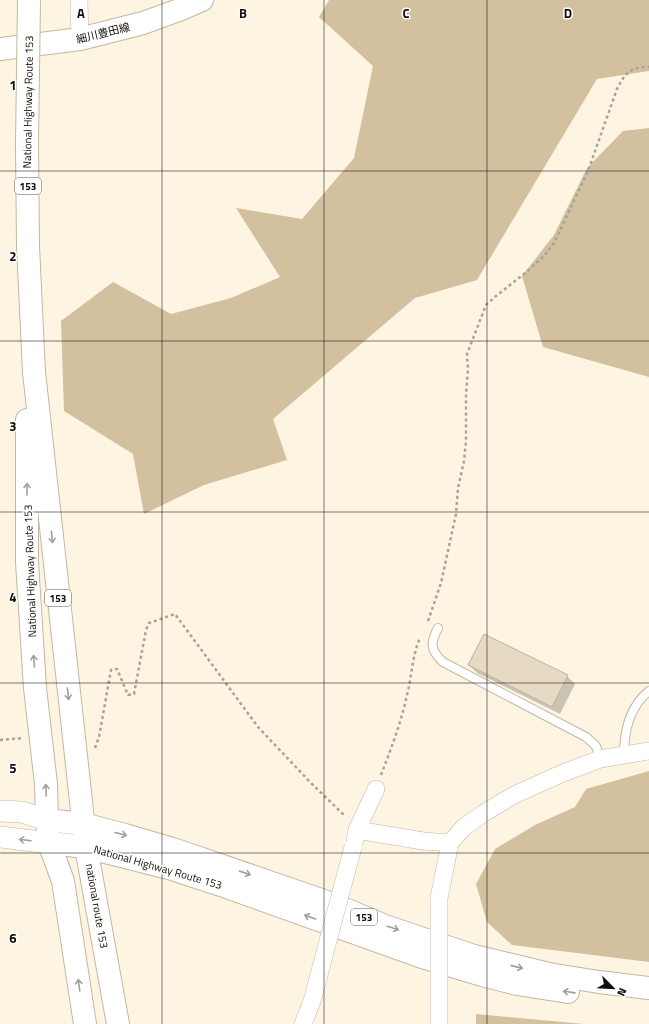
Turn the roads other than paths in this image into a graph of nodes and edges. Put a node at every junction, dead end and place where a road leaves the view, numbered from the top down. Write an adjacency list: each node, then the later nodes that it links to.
1 (29, 0): 6 (main road, National Highway Route 153 / 153, bridge)
2 (79, 0): 4 (street)
3 (202, 0): 4 (main road, 細川豊田線)
4 (80, 40): 5 (main road, 細川豊田線)
5 (0, 49)
6 (34, 372): 14 (main road, National Highway Route 153 / 153, one-way to 6); 15 (main road, National Highway Route 153 / 153, one-way to 15)
7 (438, 628): 11 (lane)
8 (649, 691): 10 (lane)
9 (649, 751): 10 (street)
10 (624, 756): 11 (street)
11 (600, 760): 19 (street)
12 (376, 788): 16 (street)
13 (0, 811): 14 (street)
14 (47, 820): 15 (main road, 153); 18 (main road, National Highway Route 153 / 153)
15 (83, 824): 20 (main road, national route 153 / 153); 21 (main road, National Highway Route 153 / 153, one-way to 21)
16 (357, 830): 19 (street); 25 (street, bridge)
17 (0, 837): 18 (street, one-way to 17)
18 (49, 843): 20 (main road, National Highway Route 153 / 153); 23 (main road, 153, one-way to 18)
19 (450, 843): 26 (street, bridge)
20 (86, 847): 22 (main road, National Highway Route 153 / 153, one-way to 20); 24 (main road, national route 153 / 153)
21 (649, 988)
22 (649, 1002)
23 (84, 1024)
24 (118, 1024)
25 (303, 1024)
26 (439, 1024)

